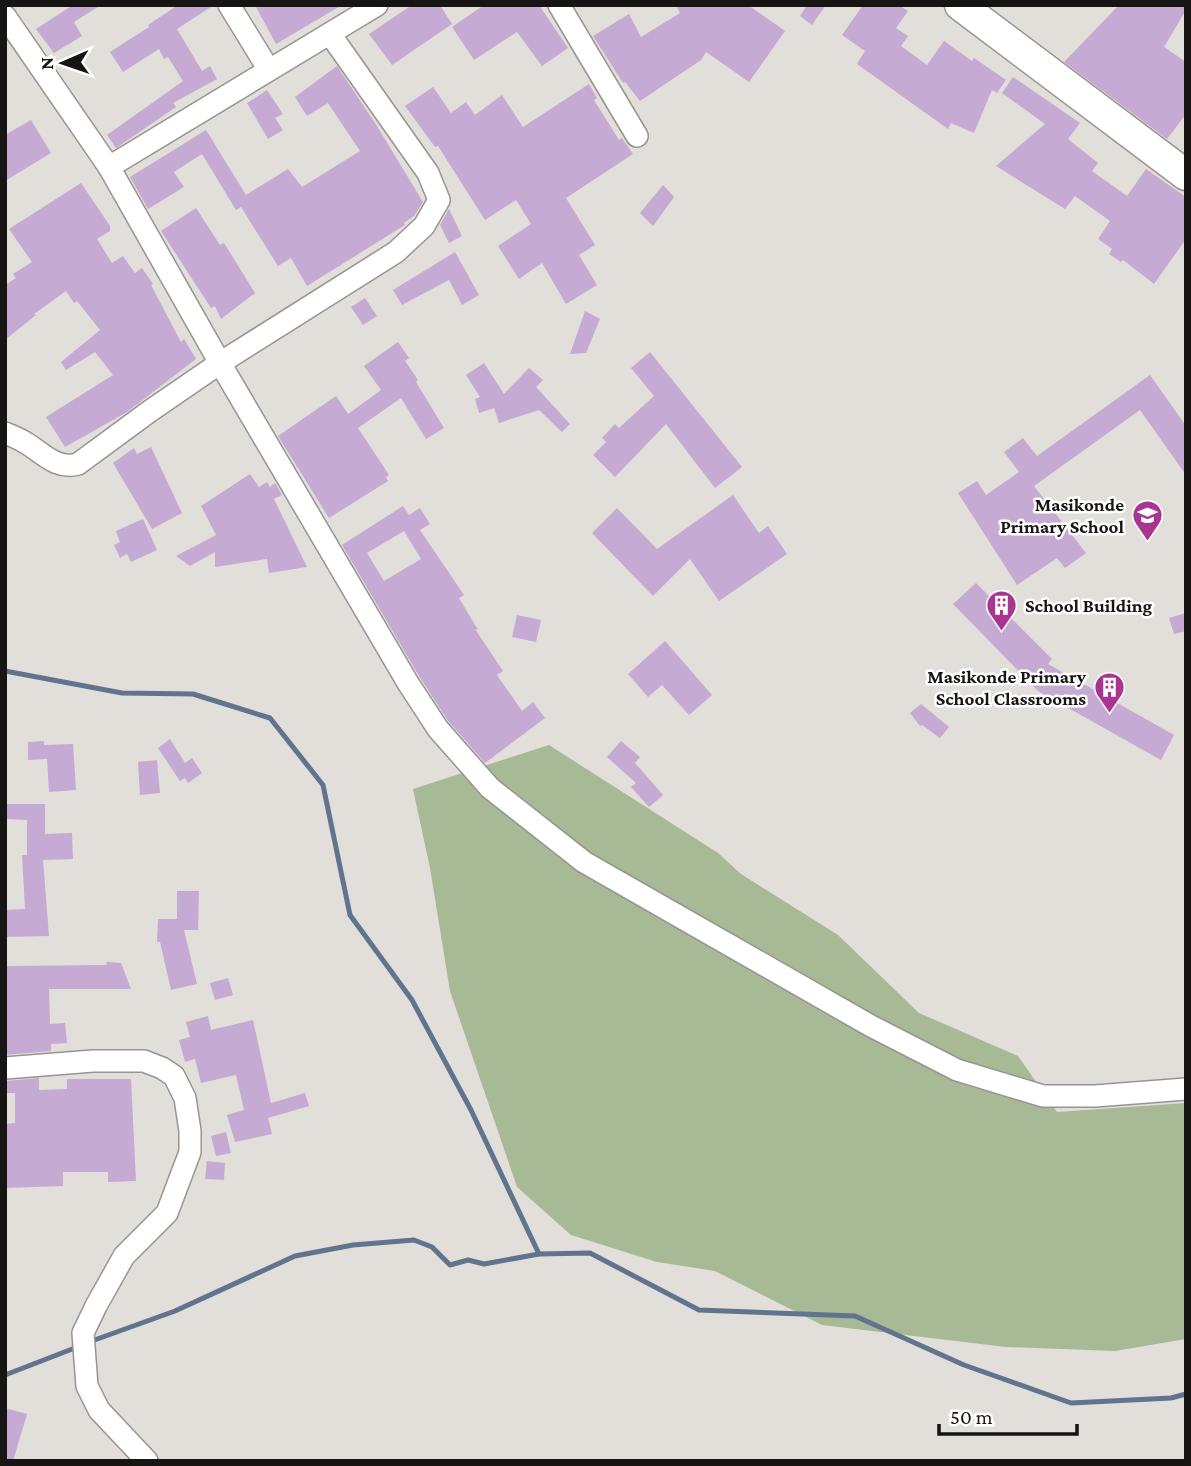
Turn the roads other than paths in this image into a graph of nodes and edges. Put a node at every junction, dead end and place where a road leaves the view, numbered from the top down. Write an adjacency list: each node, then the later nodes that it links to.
1 (229, 5): 7 (street)
2 (377, 5): 6 (street)
3 (559, 5): 8 (street)
4 (960, 5): 10 (main road)
5 (5, 16): 9 (street)
6 (330, 34): 7 (street); 11 (street)
7 (269, 70): 9 (street)
8 (637, 136)
9 (109, 167): 11 (street)
10 (1185, 174)
11 (220, 363): 12 (street); 14 (street)
12 (5, 433)
13 (5, 1068): 15 (street)
14 (1186, 1089)
15 (147, 1461)

